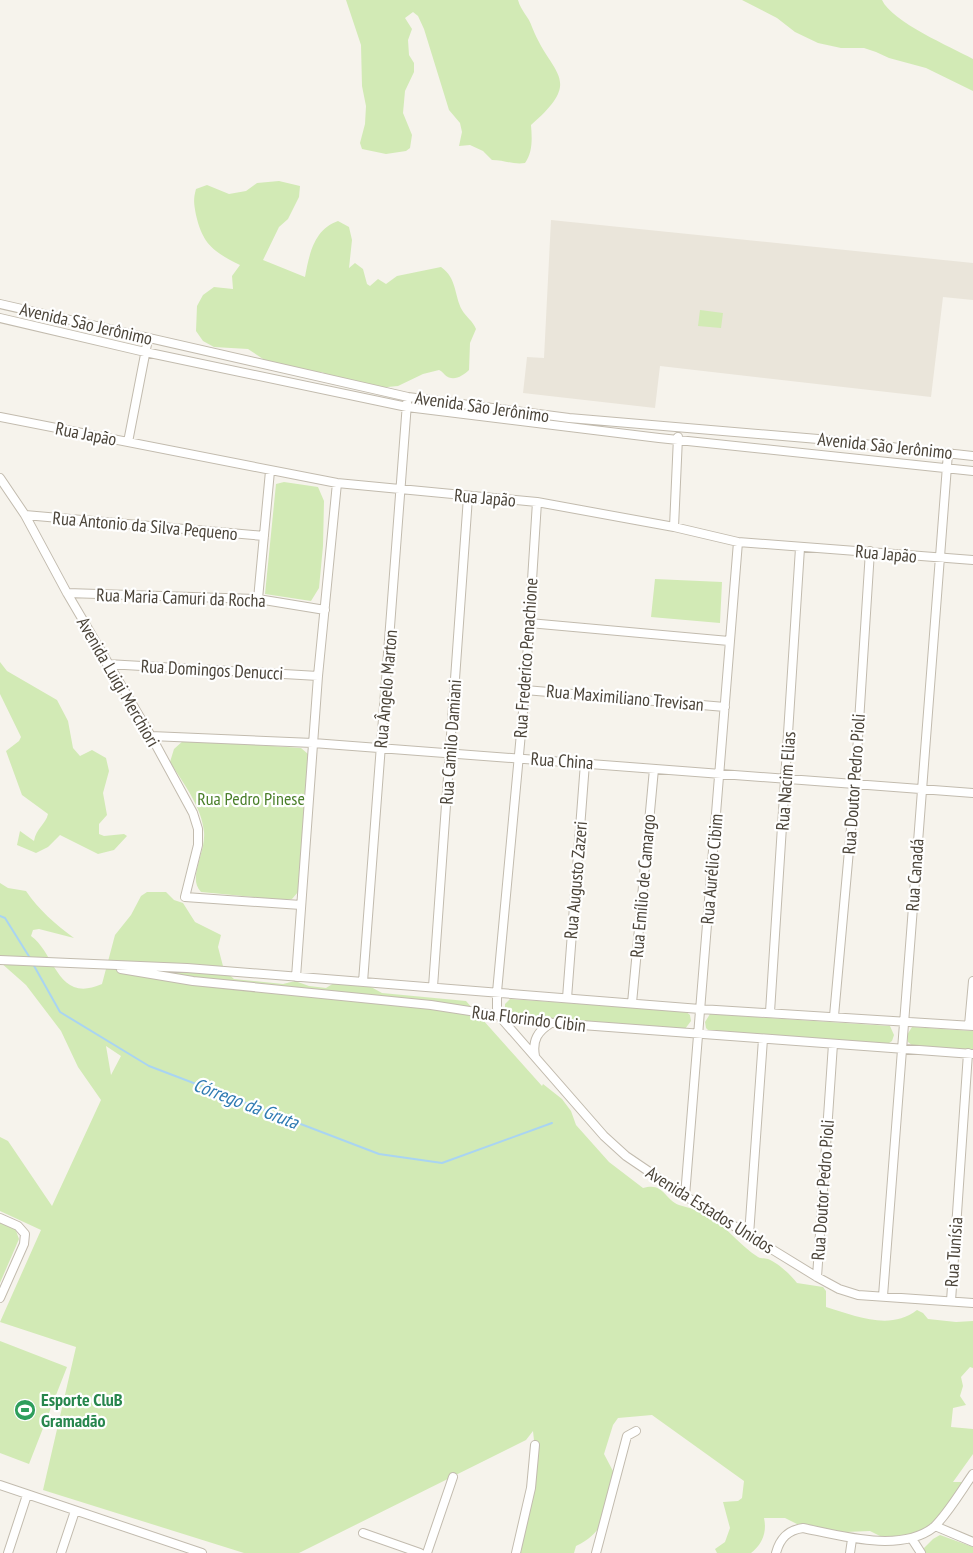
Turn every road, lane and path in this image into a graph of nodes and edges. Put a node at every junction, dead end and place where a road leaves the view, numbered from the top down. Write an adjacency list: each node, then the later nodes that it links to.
1 (0, 304): 3 (street, Avenida São Jerônimo)
2 (0, 318): 4 (street, Avenida São Jerônimo)
3 (148, 339): 4 (street); 5 (street, Avenida São Jerônimo)
4 (145, 352): 6 (street, Avenida São Jerônimo); 12 (street)
5 (256, 361): 6 (street); 7 (street, Avenida São Jerônimo)
6 (254, 373): 8 (street, Avenida São Jerônimo)
7 (408, 397): 8 (street, Rua Ângelo Marton); 10 (street, Avenida São Jerônimo)
8 (407, 407): 11 (street, Avenida São Jerônimo); 20 (street, Rua Ângelo Marton)
9 (0, 417): 12 (street, Rua Japão)
10 (680, 427): 11 (street); 13 (street, Avenida São Jerônimo)
11 (678, 440): 15 (street, Avenida São Jerônimo); 24 (street)
12 (128, 442): 16 (street, Rua Japão)
13 (948, 453): 14 (street, Avenida São Jerônimo); 15 (street, Rua Canadá)
14 (973, 456)
15 (947, 469): 17 (street, Avenida São Jerônimo); 29 (street, Rua Canadá)
16 (270, 470): 19 (street, Rua Japão); 25 (street)
17 (973, 472)
18 (0, 478): 23 (street, Avenida Luigi Merchiori)
19 (336, 483): 20 (street, Rua Japão); 33 (street)
20 (402, 489): 21 (street, Rua Japão); 42 (street, Rua Ângelo Marton)
21 (468, 497): 22 (street, Rua Japão); 43 (street, Rua Camilo Damiani)
22 (537, 502): 24 (street, Rua Japão); 34 (street, Rua Frederico Penachione)
23 (25, 515): 25 (street, Rua Antonio da Silva Pequeno); 31 (street, Avenida Luigi Merchiori)
24 (674, 527): 26 (street, Rua Japão)
25 (264, 536): 32 (street)
26 (738, 542): 27 (street, Rua Japão); 35 (street, Rua Aurélio Cibim)
27 (800, 548): 28 (street, Rua Japão); 48 (street, Rua Nacim Elias)
28 (870, 552): 29 (street, Rua Japão); 49 (street, Rua Doutor Pedro Pioli)
29 (940, 558): 30 (street, Rua Japão); 50 (street, Rua Canadá)
30 (973, 560)
31 (67, 593): 32 (street, Rua Maria Camuri da Rocha); 36 (street, Avenida Luigi Merchiori)
32 (258, 599): 33 (street, Rua Maria Camuri da Rocha)
33 (325, 610): 37 (street)
34 (529, 623): 35 (street); 38 (street, Rua Frederico Penachione)
35 (729, 642): 39 (street, Rua Aurélio Cibim)
36 (107, 664): 37 (street, Rua Domingos Denucci); 40 (street, Avenida Luigi Merchiori)
37 (318, 676): 41 (street)
38 (525, 690): 39 (street, Rua Maximiliano Trevisan); 44 (street, Rua Frederico Penachione)
39 (725, 708): 47 (street, Rua Aurélio Cibim)
40 (151, 736): 41 (street, Rua China); 52 (street, Avenida Luigi Merchiori)
41 (313, 743): 42 (street, Rua China); 52 (street)
42 (382, 748): 43 (street, Rua China); 57 (street, Rua Ângelo Marton)
43 (451, 753): 44 (street, Rua China); 58 (street, Rua Camilo Damiani)
44 (519, 758): 45 (street, Rua China); 59 (street, Rua Frederico Penachione)
45 (585, 762): 46 (street, Rua China); 60 (street, Rua Augusto Zazeri)
46 (654, 769): 47 (street, Rua China); 61 (street, Rua Emílio de Camargo)
47 (720, 773): 48 (street, Rua China); 62 (street, Rua Aurélio Cibim)
48 (786, 778): 49 (street, Rua China); 63 (street, Rua Nacim Elias)
49 (855, 784): 50 (street, Rua China); 64 (street, Rua Doutor Pedro Pioli)
50 (921, 789): 51 (street, Rua China); 66 (street, Rua Canadá)
51 (973, 792)
52 (301, 905): 55 (street)
53 (4, 960): 54 (street, Rua Florindo Cibin)
54 (87, 963): 55 (street, Rua Florindo Cibin); 65 (street, Rua Florindo Cibin)
55 (296, 977): 57 (street, Rua Florindo Cibin)
56 (973, 981): 68 (street)
57 (363, 982): 58 (street, Rua Florindo Cibin)
58 (433, 988): 59 (street, Rua Florindo Cibin)
59 (497, 992): 60 (street, Rua Florindo Cibin); 65 (street, Rua Frederico Penachione)
60 (567, 998): 61 (street, Rua Florindo Cibin)
61 (632, 1003): 62 (street, Rua Florindo Cibin)
62 (700, 1009): 63 (street, Rua Florindo Cibin); 69 (street, Rua Aurélio Cibim)
63 (770, 1012): 64 (street, Rua Florindo Cibin)
64 (834, 1016): 66 (street, Rua Florindo Cibin)
65 (501, 1018): 67 (street, Rua Florindo Cibin); 74 (street, Avenida Estados Unidos)
66 (904, 1021): 68 (street, Rua Florindo Cibin); 72 (street, Rua Canadá)
67 (551, 1023): 69 (street, Rua Florindo Cibin); 74 (street)
68 (971, 1026)
69 (698, 1034): 70 (street, Rua Florindo Cibin); 75 (street, Rua Aurélio Cibim)
70 (764, 1039): 71 (street, Rua Florindo Cibin); 77 (street)
71 (833, 1044): 72 (street, Rua Florindo Cibin); 78 (street, Rua Doutor Pedro Pioli)
72 (901, 1049): 73 (street, Rua Florindo Cibin); 79 (street, Rua Canadá)
73 (970, 1054): 81 (street, Rua Tunísia)
74 (536, 1058): 75 (street, Avenida Estados Unidos)
75 (685, 1196): 77 (street, Avenida Estados Unidos)
76 (0, 1218): 80 (street)
77 (749, 1235): 78 (street, Avenida Estados Unidos)
78 (817, 1277): 79 (street, Avenida Estados Unidos)
79 (883, 1296): 81 (street, Avenida Estados Unidos)
80 (0, 1298)
81 (951, 1301): 82 (street, Avenida Estados Unidos)
82 (973, 1302)
83 (636, 1432): 101 (street)
84 (535, 1445): 100 (street)
85 (973, 1474): 90 (street)
86 (453, 1477): 99 (street)
87 (0, 1486): 88 (street)
88 (27, 1495): 89 (street); 95 (street)
89 (75, 1511): 96 (street); 97 (street)
90 (935, 1526): 93 (street); 94 (street)
91 (363, 1533): 98 (street)
92 (852, 1539): 93 (street); 102 (street); 103 (street)
93 (912, 1539): 104 (street)
94 (973, 1542)
95 (8, 1553)
96 (61, 1553)
97 (202, 1553)
98 (420, 1553)
99 (427, 1553)
100 (516, 1553)
101 (596, 1553)
102 (776, 1553)
103 (850, 1553)
104 (921, 1553)

